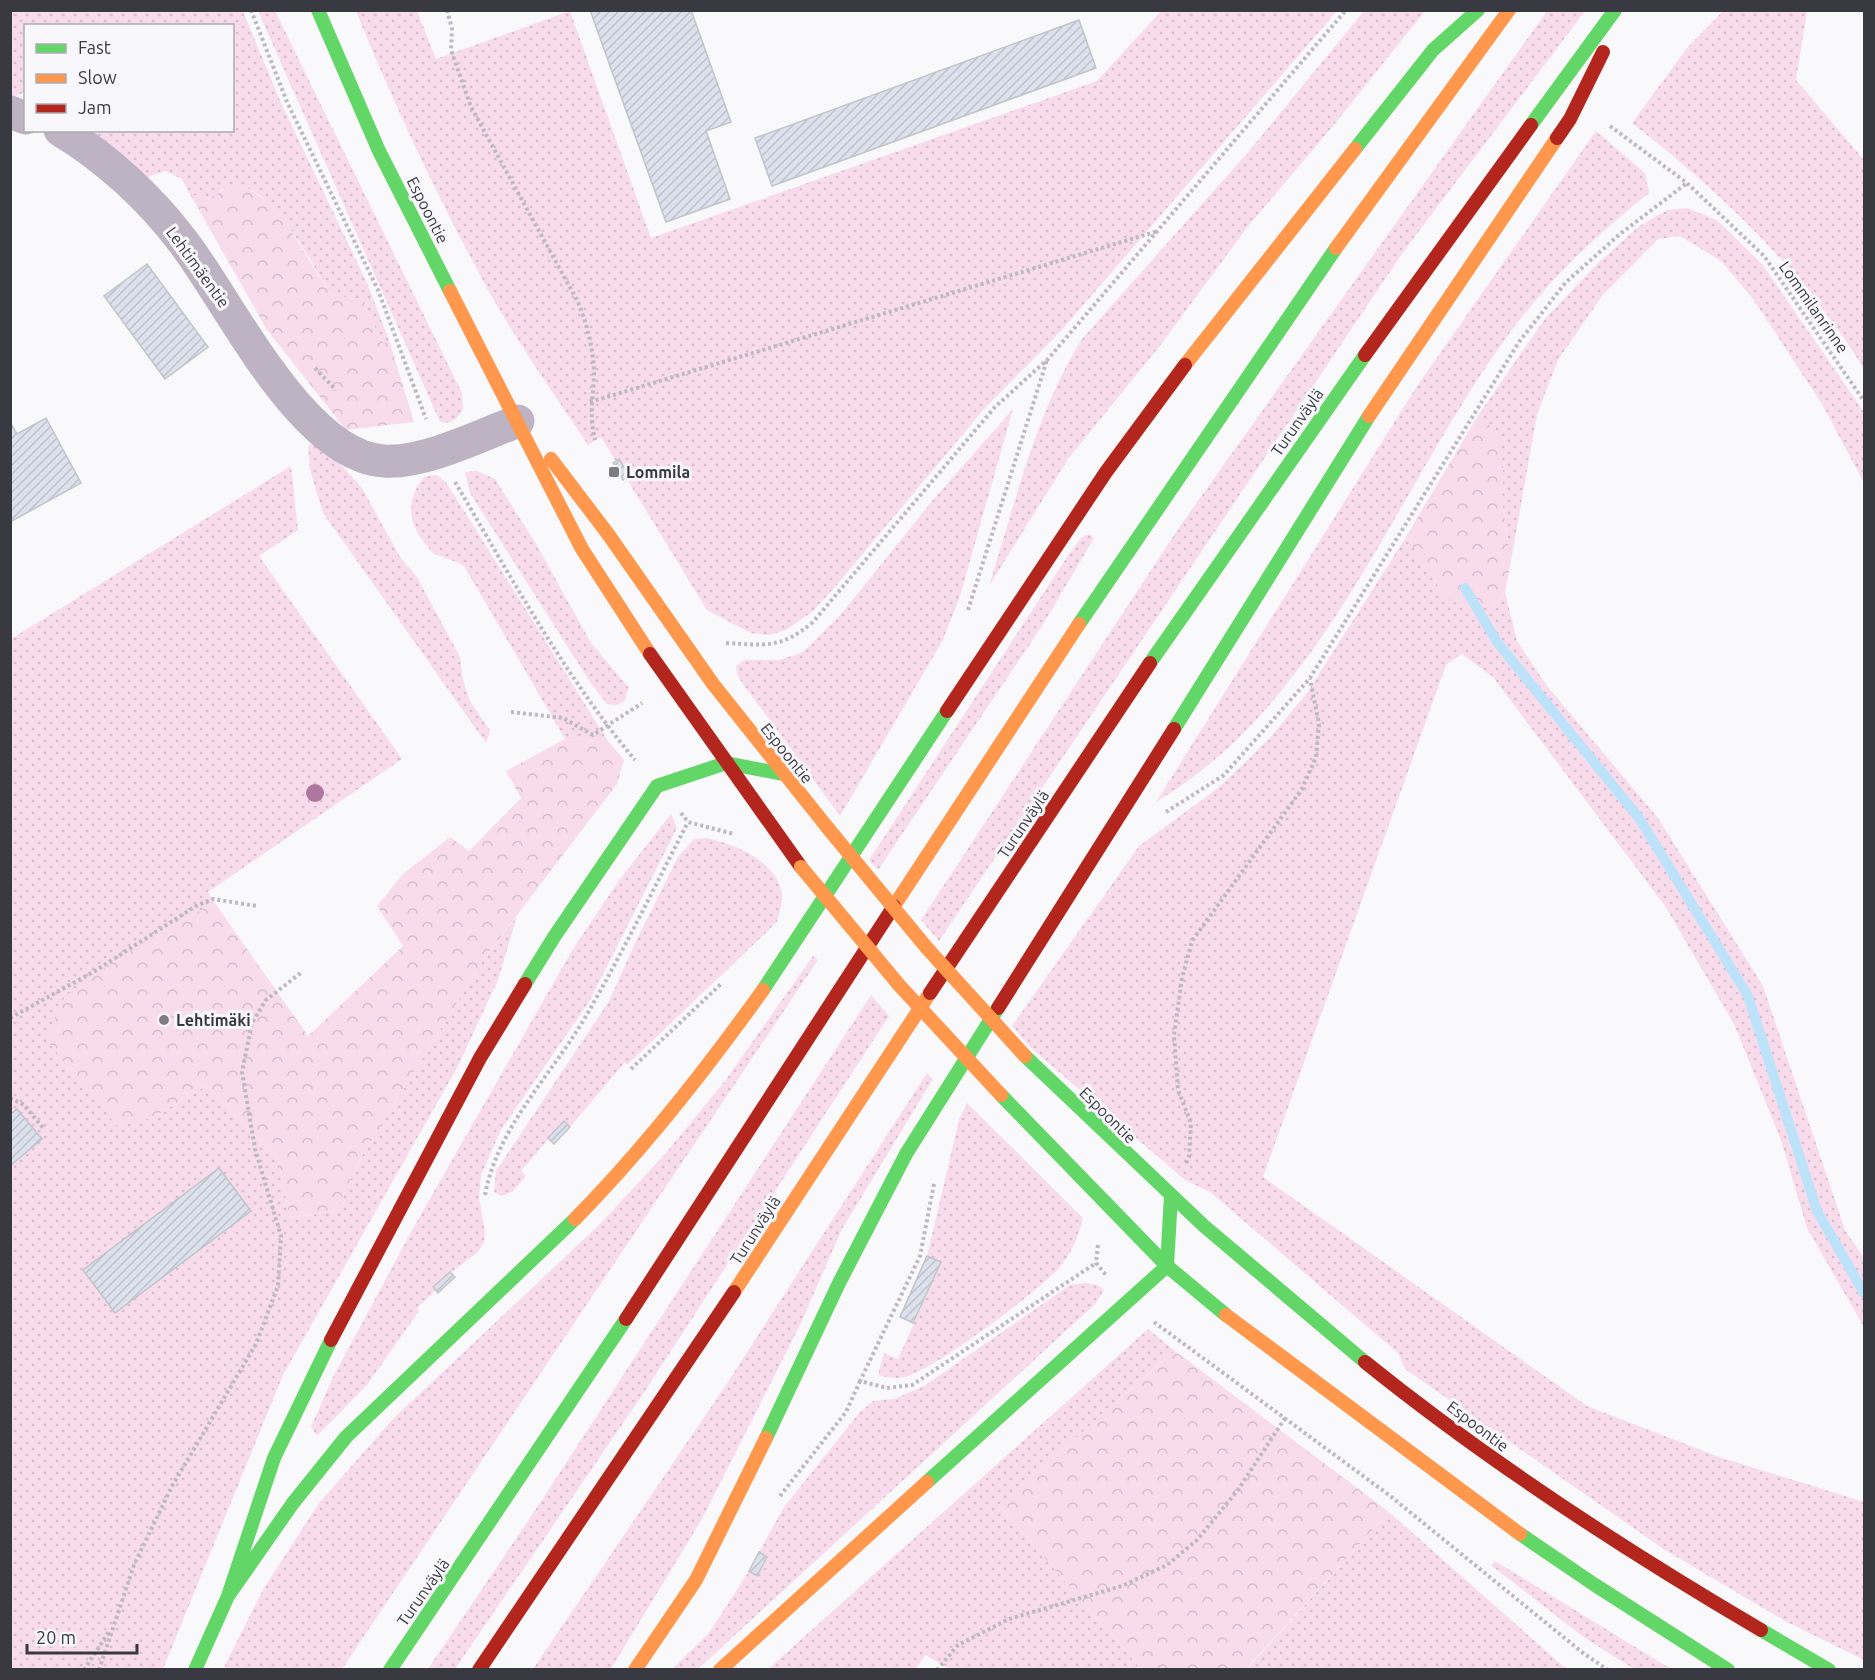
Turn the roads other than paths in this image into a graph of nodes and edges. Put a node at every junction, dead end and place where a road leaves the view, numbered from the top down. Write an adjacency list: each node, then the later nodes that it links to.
1 (318, 10): 7 (main road, Espoontie)
2 (1478, 10): 12 (main road)
3 (1509, 10): 14 (main road, Turunväylä)
4 (1615, 10): 15 (main road, Turunväylä)
5 (1623, 10): 16 (main road)
6 (63, 132): 7 (street, Lehtimäentie)
7 (518, 421): 8 (main road, Espoontie); 9 (main road, Espoontie)
8 (726, 763): 9 (main road); 11 (main road, Espoontie, bridge); 12 (main road)
9 (783, 774): 10 (main road, Espoontie, bridge)
10 (1171, 1195): 11 (main road); 19 (main road, Espoontie)
11 (1167, 1266): 17 (main road); 18 (main road, Espoontie)
12 (228, 1596): 13 (main road)
13 (195, 1670)
14 (390, 1670)
15 (479, 1670)
16 (635, 1670)
17 (720, 1670)
18 (1728, 1670)
19 (1829, 1670)

